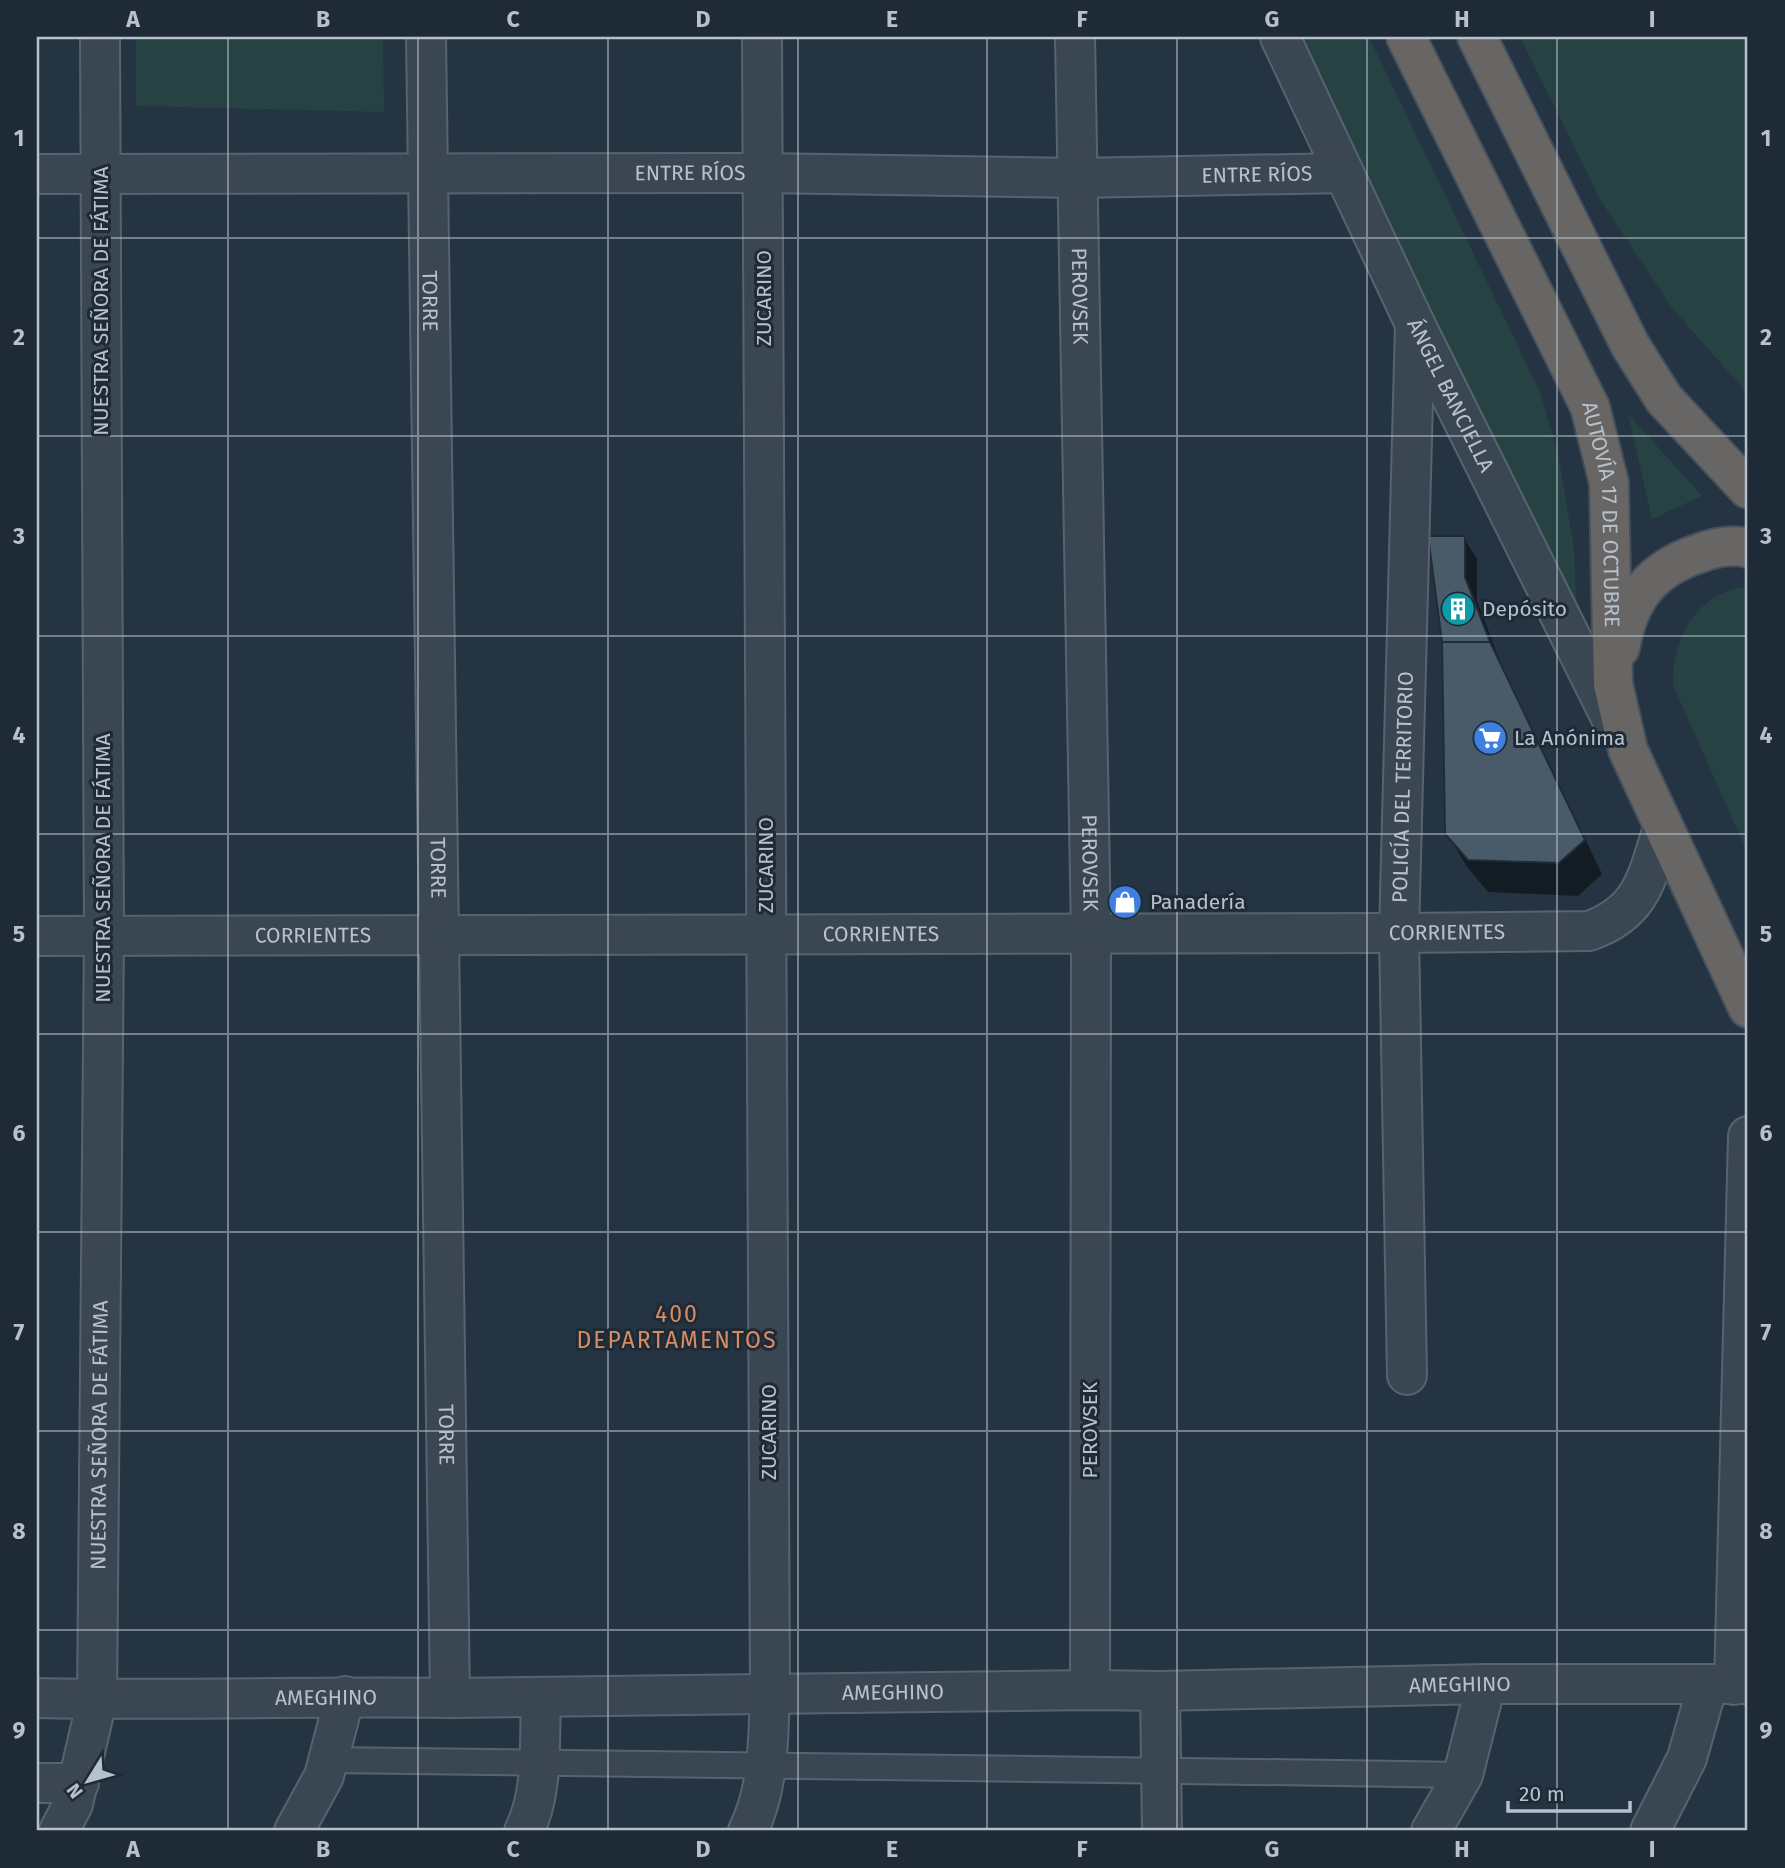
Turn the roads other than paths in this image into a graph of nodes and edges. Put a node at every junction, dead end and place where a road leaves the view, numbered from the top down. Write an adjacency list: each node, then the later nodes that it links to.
1 (100, 37): 8 (street, NUESTRA SEÑORA DE FÁTIMA)
2 (426, 37): 9 (street, TORRE)
3 (762, 37): 10 (street, ZUCARINO)
4 (1075, 37): 13 (street, PEROVSEK)
5 (1280, 37): 11 (street, ÁNGEL BANCIELLA)
6 (1406, 37): 17 (highway, AUTOVÍA 17 DE OCTUBRE)
7 (1477, 37): 15 (highway)
8 (101, 173): 9 (street, ENTRE RÍOS); 12 (street, ENTRE RÍOS); 25 (street, NUESTRA SEÑORA DE FÁTIMA)
9 (428, 173): 10 (street, ENTRE RÍOS); 21 (street, TORRE)
10 (763, 173): 13 (street, ENTRE RÍOS); 22 (street, ZUCARINO)
11 (1344, 173): 13 (street, ENTRE RÍOS); 14 (street, ÁNGEL BANCIELLA)
12 (37, 174)
13 (1077, 177): 23 (street, PEROVSEK)
14 (1415, 324): 18 (street, ÁNGEL BANCIELLA); 20 (street, POLICÍA DEL TERRITORIO)
15 (1748, 489)
16 (1748, 548): 17 (highway)
17 (1613, 684): 18 (highway, AUTOVÍA 17 DE OCTUBRE)
18 (1628, 750): 19 (highway, AUTOVÍA 17 DE OCTUBRE)
19 (1663, 828): 20 (street, CORRIENTES); 26 (highway, AUTOVÍA 17 DE OCTUBRE)
20 (1399, 933): 23 (street, CORRIENTES); 28 (street, POLICÍA DEL TERRITORIO)
21 (438, 934): 22 (street, CORRIENTES); 25 (street, CORRIENTES); 37 (street, TORRE)
22 (766, 934): 23 (street, CORRIENTES); 33 (street, ZUCARINO)
23 (1091, 934): 31 (street, PEROVSEK)
24 (37, 936): 25 (street, CORRIENTES)
25 (104, 936): 38 (street, NUESTRA SEÑORA DE FÁTIMA)
26 (1748, 1008)
27 (1748, 1136): 29 (street)
28 (1407, 1375)
29 (1730, 1684): 30 (street, AMEGHINO); 52 (street)
30 (1486, 1685): 32 (street, AMEGHINO); 43 (street)
31 (1090, 1690): 32 (street, AMEGHINO); 33 (street, AMEGHINO)
32 (1160, 1691): 42 (street)
33 (770, 1694): 35 (street, AMEGHINO); 41 (street, ZUCARINO)
34 (345, 1696): 37 (street, AMEGHINO); 38 (street, AMEGHINO); 39 (street)
35 (541, 1697): 37 (street, AMEGHINO); 40 (street)
36 (37, 1698): 38 (street, AMEGHINO)
37 (450, 1698)
38 (97, 1700): 45 (street, NUESTRA SEÑORA DE FÁTIMA)
39 (328, 1760): 40 (lane); 47 (street)
40 (538, 1764): 41 (lane); 48 (street)
41 (767, 1767): 42 (lane); 49 (street, ZUCARINO)
42 (1161, 1769): 43 (lane); 50 (street)
43 (1463, 1775): 51 (street)
44 (37, 1783): 45 (street)
45 (79, 1783): 46 (street, NUESTRA SEÑORA DE FÁTIMA)
46 (59, 1831)
47 (294, 1831)
48 (524, 1831)
49 (748, 1831)
50 (1163, 1831)
51 (1431, 1831)
52 (1650, 1831)

